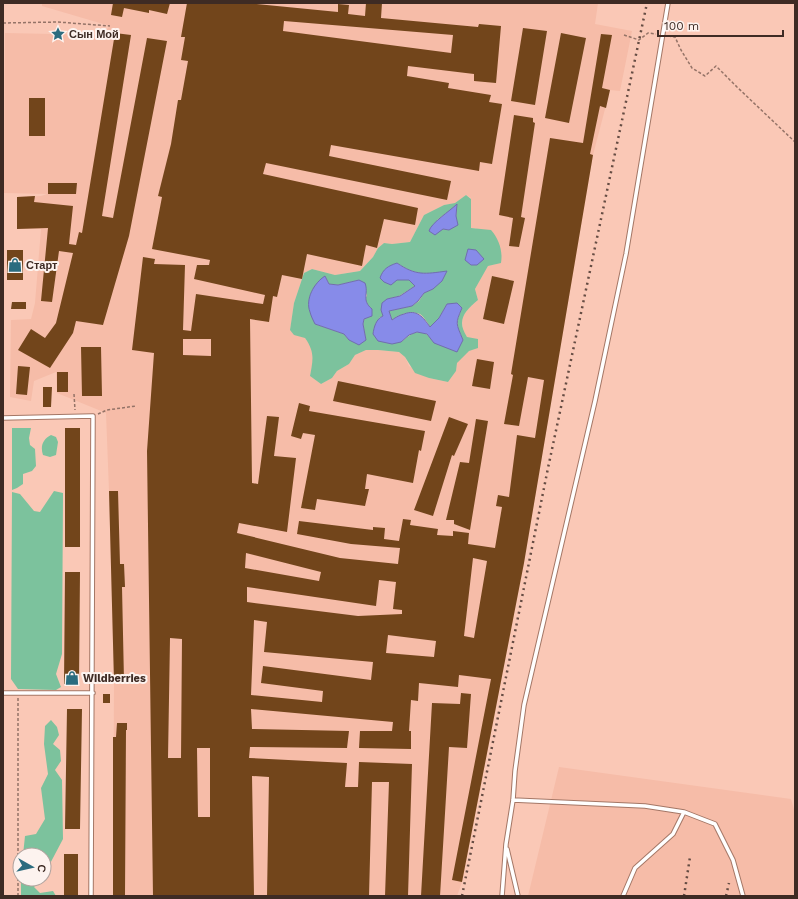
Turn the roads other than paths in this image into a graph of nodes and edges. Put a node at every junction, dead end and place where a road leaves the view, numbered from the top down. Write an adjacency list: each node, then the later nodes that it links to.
1 (668, 3): 5 (lane)
2 (3, 418): 4 (lane)
3 (3, 693): 4 (lane)
4 (93, 694): 8 (lane)
5 (514, 800): 6 (lane); 7 (lane)
6 (684, 812): 11 (lane); 12 (lane)
7 (506, 844): 9 (lane); 10 (lane)
8 (91, 896)
9 (502, 896)
10 (518, 896)
11 (623, 896)
12 (743, 896)

